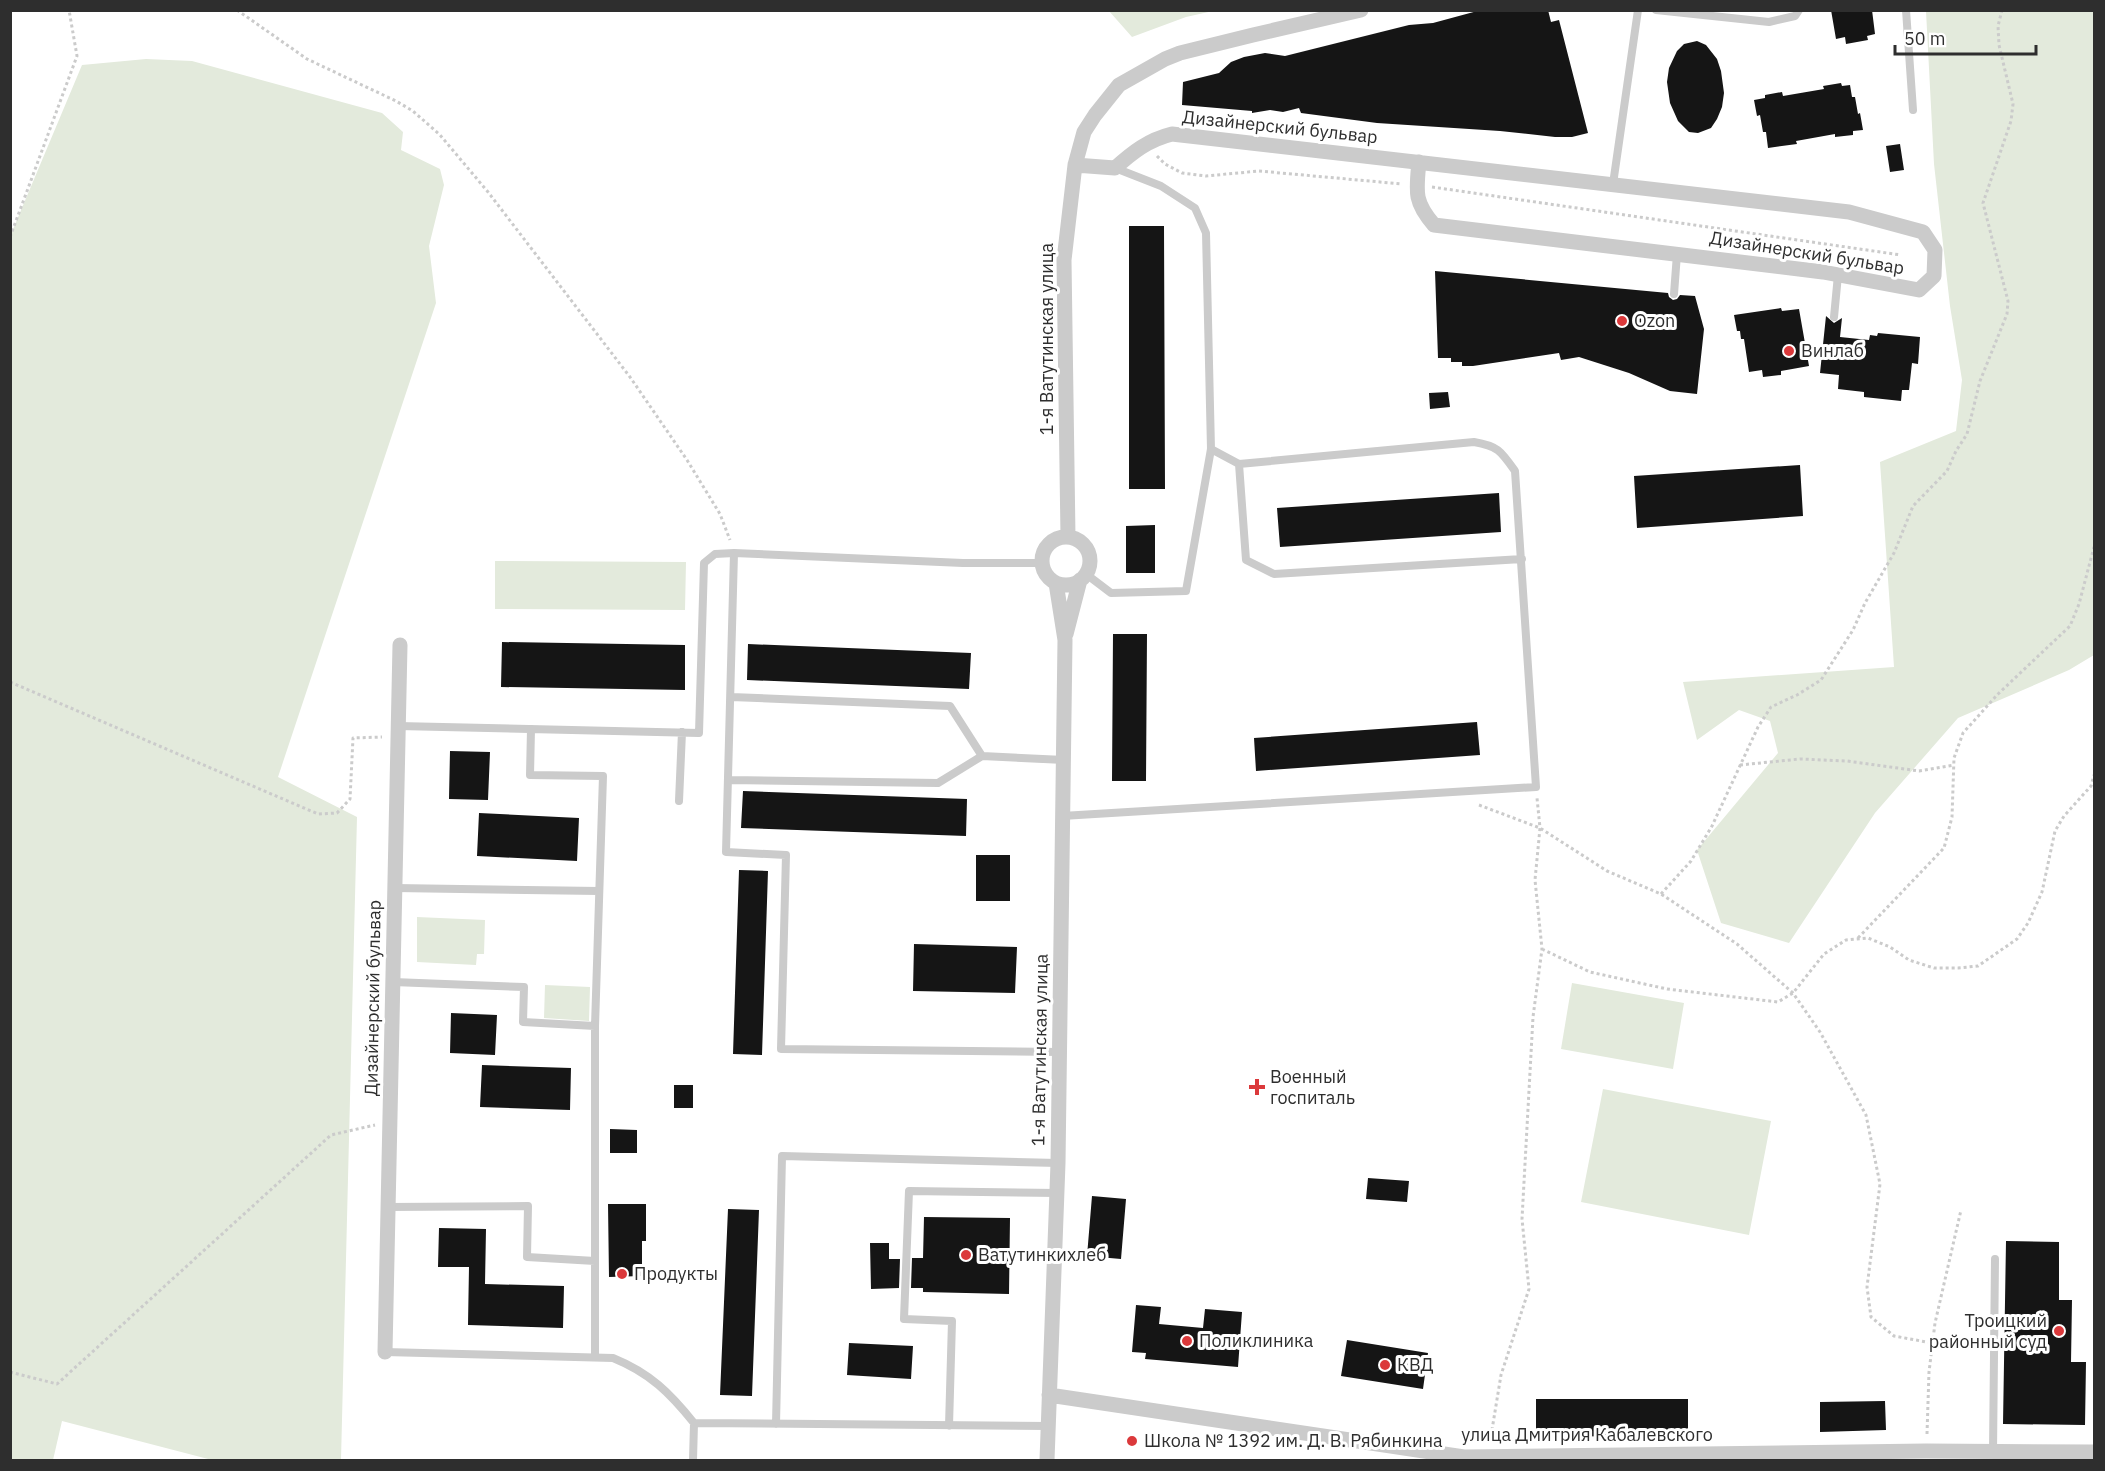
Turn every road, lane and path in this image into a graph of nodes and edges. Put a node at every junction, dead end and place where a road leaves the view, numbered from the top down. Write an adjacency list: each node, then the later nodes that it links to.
1 (69, 10): 17 (path)
2 (237, 10): 27 (path)
3 (1361, 10): 13 (street, 1-я Ватутинская улица)
4 (1638, 10): 15 (lane)
5 (1656, 10): 9 (lane)
6 (1799, 10): 9 (lane)
7 (1906, 10): 10 (lane)
8 (2002, 10): 41 (path)
9 (1668, 11)
10 (1913, 110)
11 (1145, 144): 12 (street, Дизайнерский бульвар); 14 (street, Дизайнерский бульвар); 16 (path)
12 (1419, 162): 15 (street, Дизайнерский бульвар); 16 (street, Дизайнерский бульвар)
13 (1075, 165): 14 (street); 25 (street, 1-я Ватутинская улица)
14 (1115, 168): 23 (lane)
15 (1613, 184): 20 (street, Дизайнерский бульвар)
16 (1417, 185): 18 (street, Дизайнерский бульвар); 19 (path)
17 (10, 237)
18 (1677, 254): 20 (street, Дизайнерский бульвар); 21 (lane)
19 (1901, 255)
20 (1838, 275): 22 (lane)
21 (1674, 294)
22 (1834, 317)
23 (1211, 449): 24 (lane); 30 (lane)
24 (1239, 464): 28 (lane); 28 (lane)
25 (1068, 537): 29 (street); 30 (street)
26 (2094, 547): 42 (path)
27 (734, 553): 29 (lane); 35 (lane); 38 (lane)
28 (1522, 559): 45 (lane)
29 (1042, 563): 31 (street)
30 (1083, 577): 31 (street); 32 (street, 1-я Ватутинская улица)
31 (1056, 583): 32 (street, 1-я Ватутинская улица)
32 (1065, 640): 40 (street, 1-я Ватутинская улица)
33 (400, 645): 37 (street, Дизайнерский бульвар)
34 (10, 682): 37 (path)
35 (731, 697): 39 (lane); 44 (lane)
36 (531, 729): 37 (lane); 38 (lane); 51 (lane)
37 (398, 731): 50 (street, Дизайнерский бульвар)
38 (682, 732): 46 (lane)
39 (982, 756): 40 (lane); 44 (lane)
40 (1064, 760): 48 (street, 1-я Ватутинская улица)
41 (1740, 765): 42 (path); 52 (path)
42 (1954, 765): 53 (path)
43 (2094, 775): 53 (path)
44 (729, 780): 58 (lane)
45 (1536, 787): 48 (lane); 49 (path)
46 (679, 801)
47 (1478, 804): 49 (path)
48 (1062, 816): 58 (street, 1-я Ватутинская улица)
49 (1540, 828): 52 (path); 54 (path)
50 (394, 888): 51 (lane); 55 (street, Дизайнерский бульвар)
51 (599, 891): 57 (lane)
52 (1661, 894): 56 (path)
53 (1857, 939): 56 (path)
54 (1542, 949): 56 (path); 78 (path)
55 (393, 982): 57 (lane); 59 (street, Дизайнерский бульвар)
56 (1793, 993): 66 (path)
57 (595, 1026): 65 (lane)
58 (1060, 1052): 60 (street, 1-я Ватутинская улица)
59 (390, 1122): 62 (street, Дизайнерский бульвар); 69 (path)
60 (1058, 1163): 61 (street, 1-я Ватутинская улица); 72 (lane)
61 (1057, 1193): 70 (street, 1-я Ватутинская улица); 73 (lane)
62 (388, 1207): 65 (lane); 67 (street, Дизайнерский бульвар)
63 (1961, 1210): 66 (path)
64 (1995, 1259): 75 (lane)
65 (595, 1261): 68 (lane)
66 (1932, 1343): 77 (path)
67 (385, 1352): 68 (lane)
68 (595, 1357): 71 (lane)
69 (10, 1372)
70 (1049, 1395): 74 (street, 1-я Ватутинская улица); 79 (street, улица Дмитрия Кабалевского)
71 (694, 1423): 72 (lane); 80 (lane)
72 (776, 1424): 73 (lane)
73 (949, 1426): 74 (lane)
74 (1048, 1426): 81 (street, 1-я Ватутинская улица)
75 (1993, 1452): 76 (street, улица Дмитрия Кабалевского); 77 (street, улица Дмитрия Кабалевского)
76 (2094, 1452)
77 (1926, 1456): 78 (street, улица Дмитрия Кабалевского)
78 (1487, 1458): 79 (street, улица Дмитрия Кабалевского)
79 (1464, 1459)
80 (693, 1461)
81 (1047, 1461)

